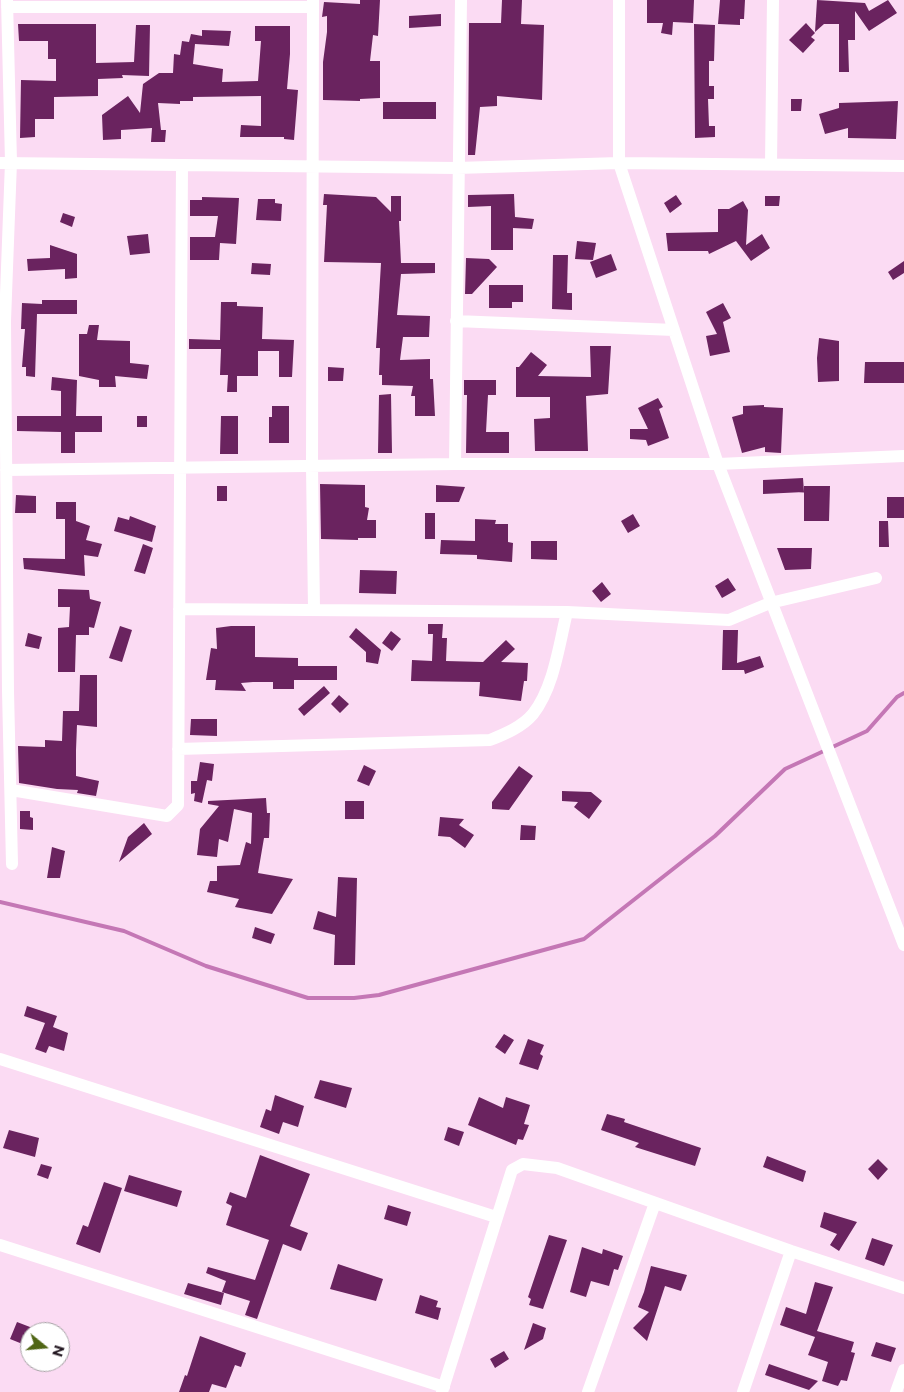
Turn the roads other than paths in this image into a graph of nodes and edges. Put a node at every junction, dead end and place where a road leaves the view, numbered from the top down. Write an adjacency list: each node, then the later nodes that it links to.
1 (461, 0): 12 (street)
2 (619, 0): 7 (street)
3 (773, 0): 8 (street)
4 (7, 3): 5 (street); 6 (street)
5 (313, 4): 10 (street)
6 (5, 163): 9 (street); 13 (street)
7 (619, 163): 8 (street); 12 (street); 15 (street)
8 (771, 164): 11 (street)
9 (182, 165): 10 (street); 20 (street)
10 (312, 166): 12 (street); 19 (street)
11 (904, 166)
12 (457, 168): 14 (street)
13 (3, 321): 21 (street)
14 (456, 321): 15 (street); 17 (street)
15 (674, 330): 18 (street)
16 (904, 456): 18 (street)
17 (455, 464): 18 (street); 19 (street)
18 (718, 464): 23 (street)
19 (312, 467): 20 (street); 25 (street)
20 (180, 469): 21 (street); 24 (street)
21 (6, 470): 27 (street)
22 (876, 578): 23 (street)
23 (770, 603): 26 (street); 31 (street)
24 (179, 609): 25 (street); 28 (street)
25 (314, 609): 26 (street)
26 (567, 612): 28 (street)
27 (4, 690): 29 (street)
28 (178, 749): 29 (street)
29 (11, 790): 30 (street)
30 (12, 864)
31 (904, 945)
32 (0, 1059): 34 (street)
33 (655, 1203): 34 (street); 36 (street); 40 (street)
34 (496, 1217): 39 (street)
35 (0, 1245): 39 (street)
36 (791, 1252): 37 (street); 41 (street)
37 (904, 1288)
38 (904, 1370): 42 (street)
39 (443, 1389)
40 (588, 1392)
41 (743, 1392)
42 (896, 1392)

